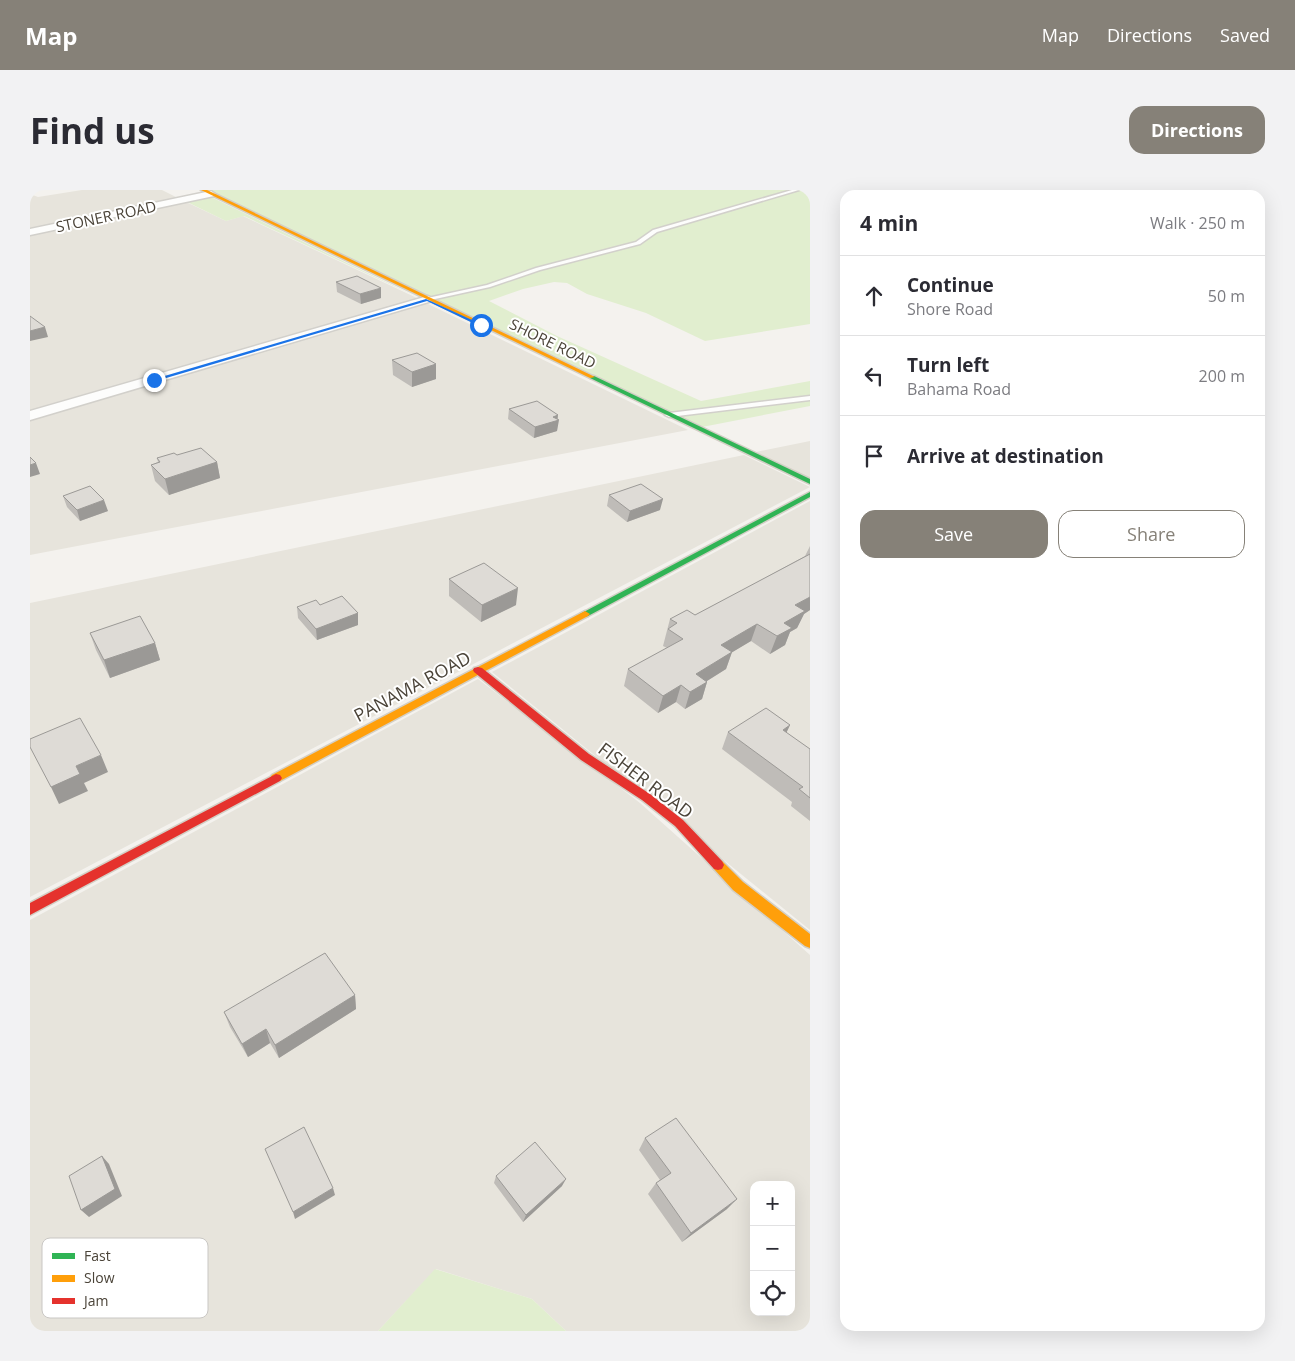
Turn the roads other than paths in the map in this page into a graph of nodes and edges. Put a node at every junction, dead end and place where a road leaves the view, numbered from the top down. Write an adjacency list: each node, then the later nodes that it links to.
1 (797, 190): 4 (lane)
2 (207, 192): 3 (street, STONER ROAD); 4 (street, SHORE ROAD)
3 (30, 232)
4 (427, 299): 6 (street, SHORE ROAD); 7 (street)
5 (810, 398): 6 (lane)
6 (669, 415): 8 (street, SHORE ROAD)
7 (30, 416)
8 (810, 482)
9 (810, 494): 10 (street, PANAMA ROAD)
10 (478, 670): 11 (street, PANAMA ROAD); 12 (street, FISHER ROAD)
11 (30, 909)
12 (810, 942)

